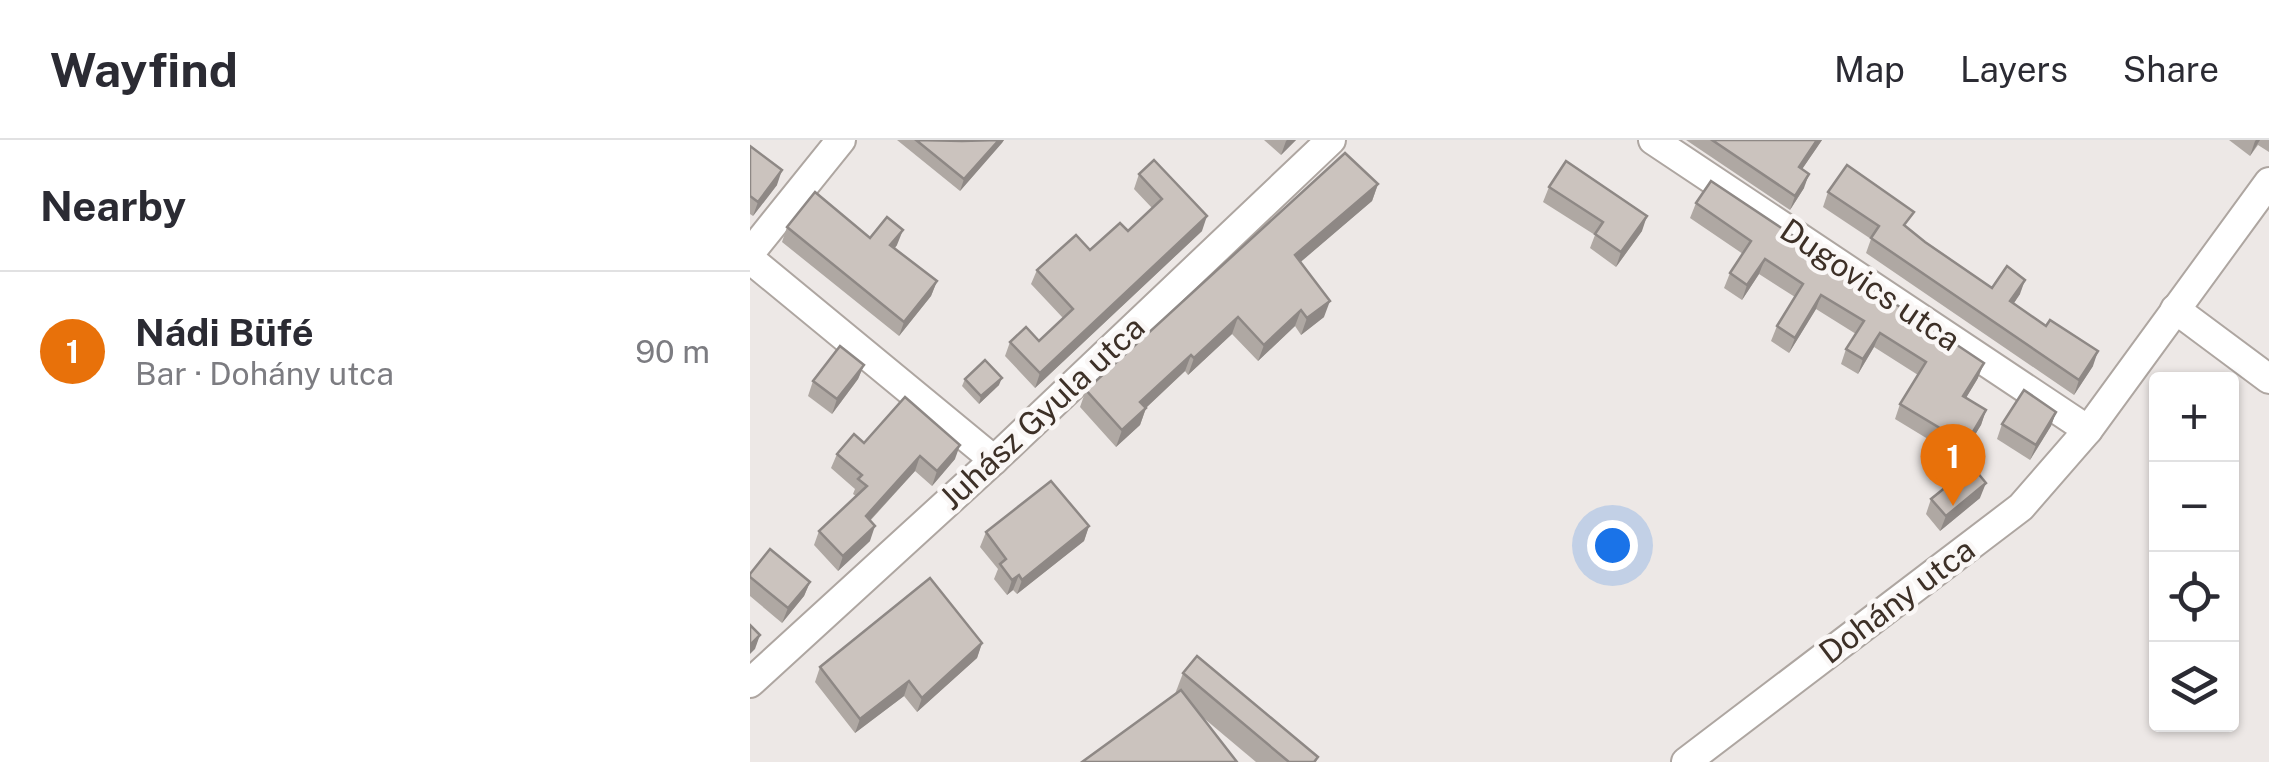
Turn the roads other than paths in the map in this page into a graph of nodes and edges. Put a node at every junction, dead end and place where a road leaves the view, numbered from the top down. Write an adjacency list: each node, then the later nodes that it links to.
1 (841, 140): 5 (street)
2 (1331, 140): 9 (street, Juhász Gyula utca)
3 (1652, 140): 8 (street, Dugovics utca)
4 (2269, 182): 6 (street, Dohány utca)
5 (750, 256): 9 (street)
6 (2176, 310): 7 (street); 8 (street, Dohány utca)
7 (2269, 379)
8 (2088, 430): 11 (street, Dohány utca)
9 (994, 460): 10 (street, Juhász Gyula utca)
10 (750, 683)
11 (1686, 762)

